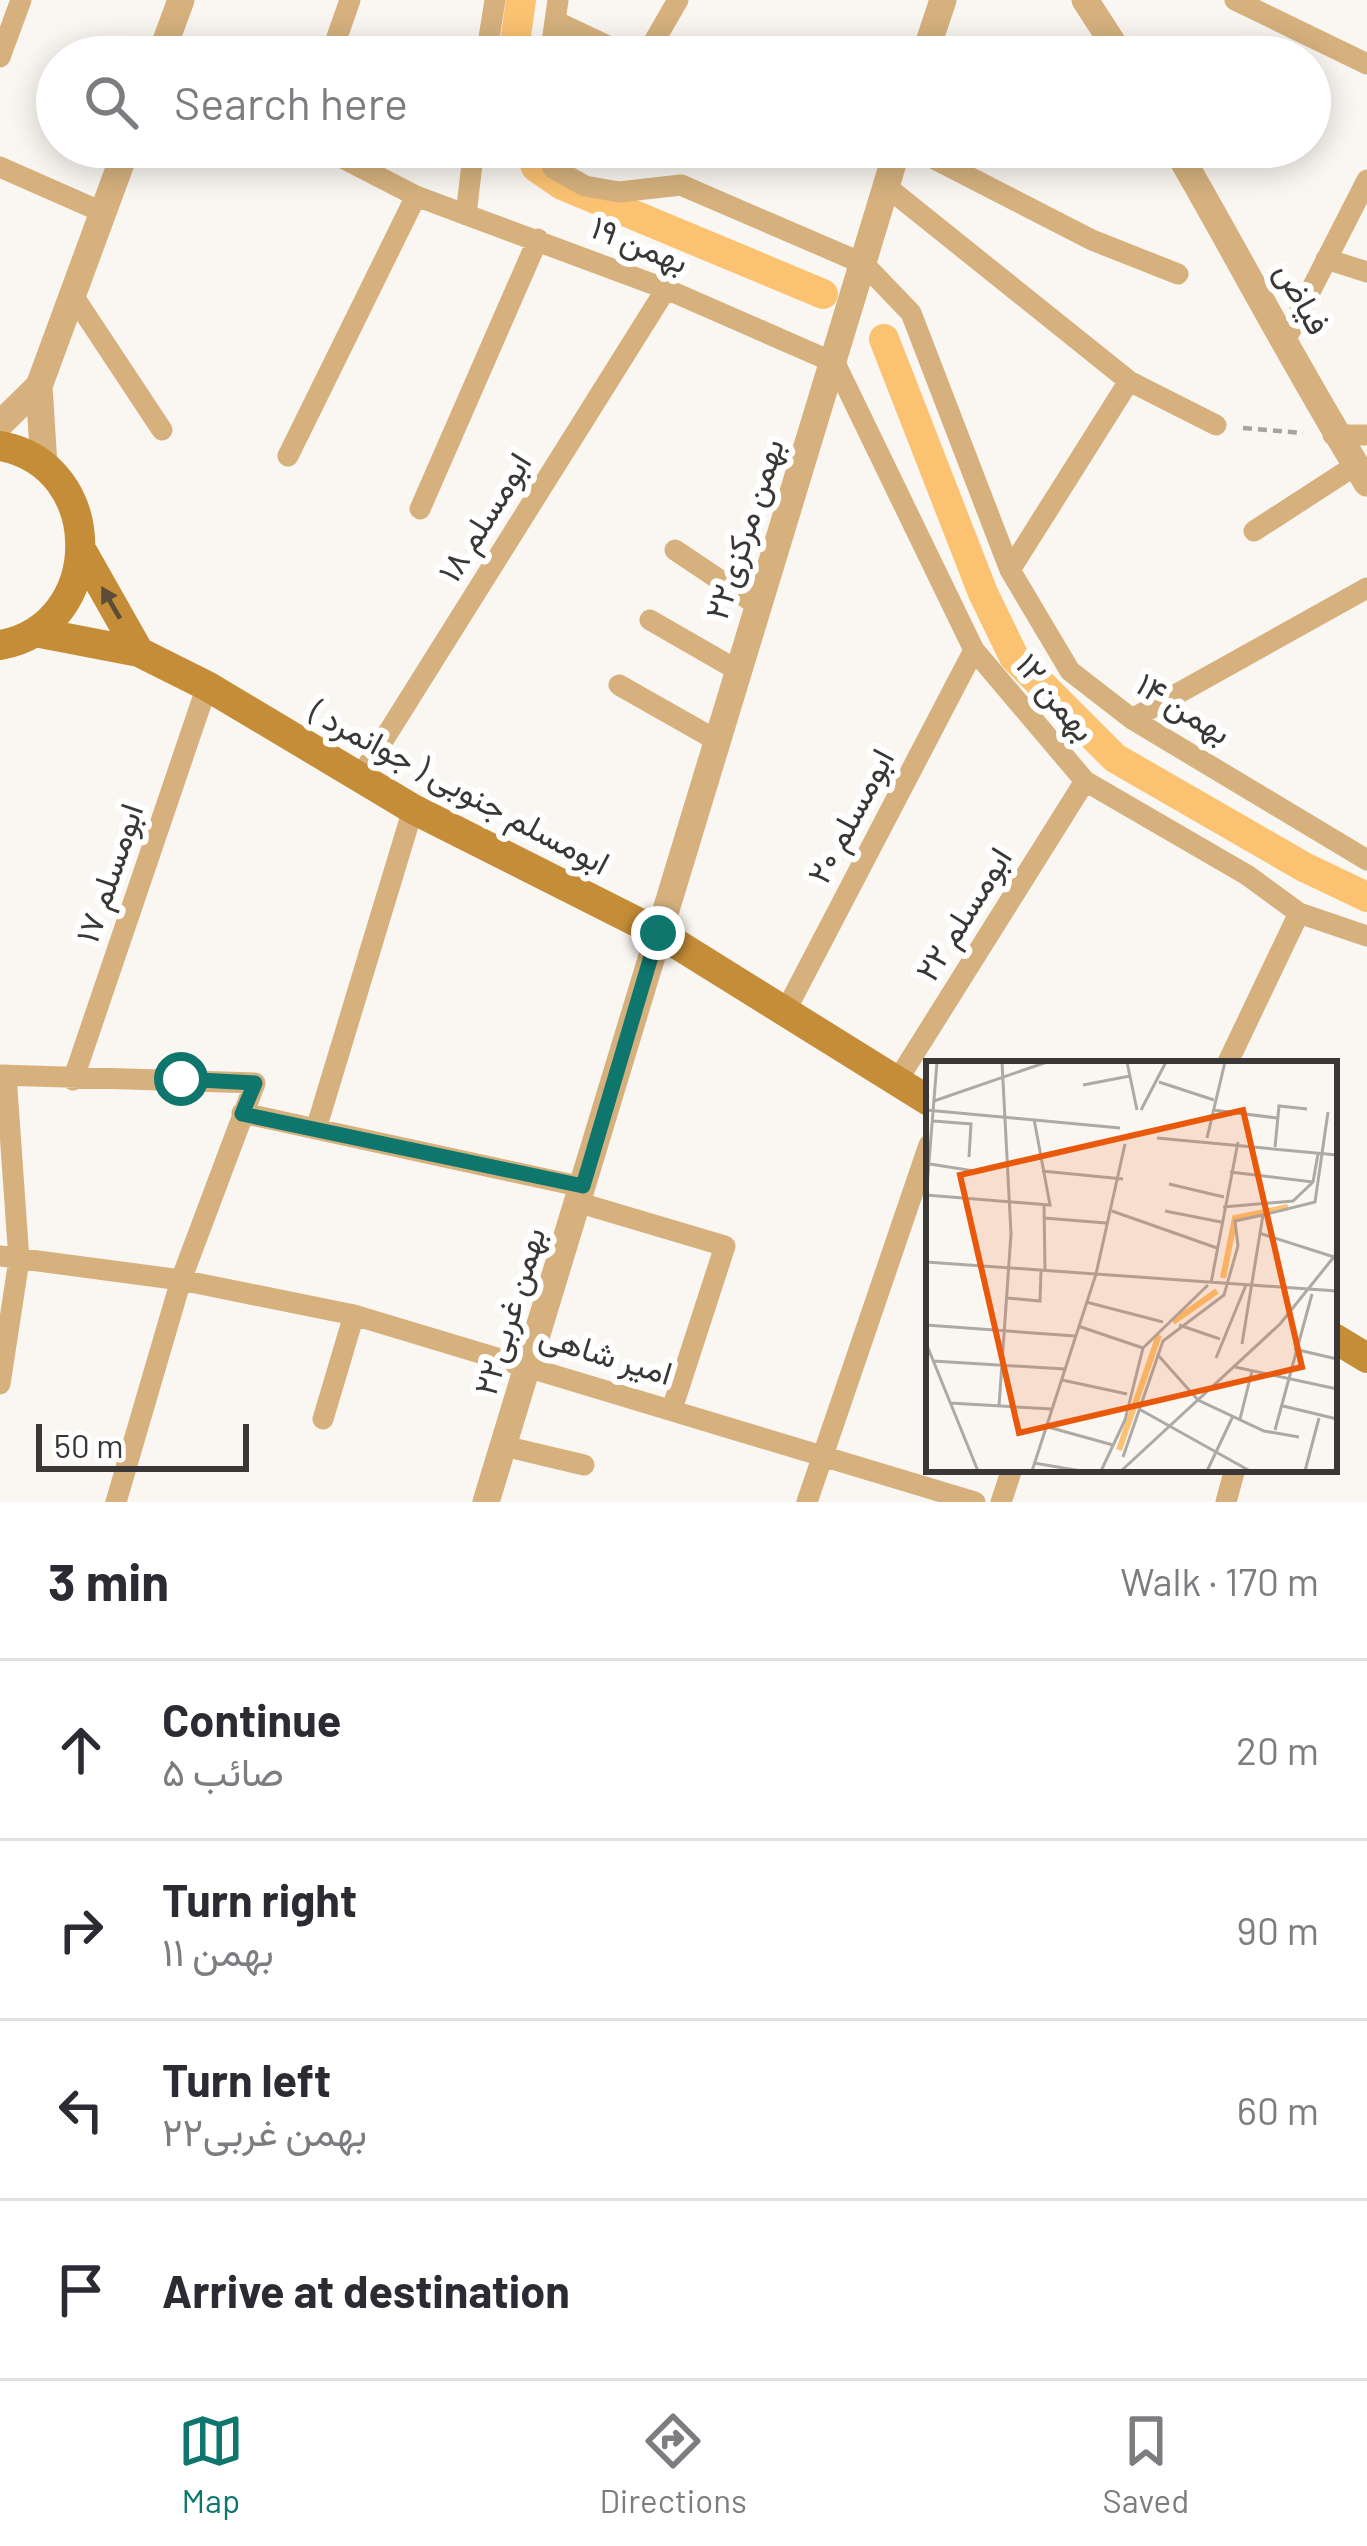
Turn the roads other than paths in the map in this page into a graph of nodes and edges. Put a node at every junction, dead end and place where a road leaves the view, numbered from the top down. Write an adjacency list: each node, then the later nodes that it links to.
1 (21, 0): 20 (street)
2 (181, 0): 11 (street)
3 (350, 0): 12 (street)
4 (495, 0): 13 (street)
5 (678, 0): 15 (street)
6 (943, 0): 16 (street)
7 (1084, 0): 17 (street)
8 (1235, 0): 9 (street)
9 (1269, 9): 18 (street)
10 (556, 11): 14 (street)
11 (168, 36)
12 (337, 36)
13 (489, 36)
14 (597, 36)
15 (657, 36)
16 (931, 36)
17 (1108, 36)
18 (1317, 36)
19 (1331, 44): 21 (street)
20 (0, 57)
21 (1367, 64)
22 (0, 167): 33 (street)
23 (119, 168): 33 (street)
24 (362, 168): 32 (street, بهمن ۱۹)
25 (472, 168): 34 (street)
26 (553, 168): 37 (street)
27 (892, 168): 31 (street, ۲۲بهمن مرکزی)
28 (951, 168): 39 (street)
29 (1187, 168): 42 (street, فیاض)
30 (1367, 180): 36 (street)
31 (886, 187): 37 (street, ۲۲بهمن مرکزی); 44 (street)
32 (416, 196): 34 (street, بهمن ۱۹); 52 (street)
33 (102, 212): 41 (street)
34 (466, 215): 35 (street, بهمن ۱۹)
35 (538, 239): 40 (street, بهمن ۱۹); 55 (street)
36 (1326, 260): 38 (street); 42 (street)
37 (864, 265): 43 (street, ۲۲بهمن مرکزی); 59 (street, بهمن ۱۴)
38 (1367, 272)
39 (1178, 274)
40 (666, 290): 43 (street, بهمن ۱۹); 72 (street, ابومسلم ۱۸)
41 (72, 294): 45 (street); 48 (street)
42 (1286, 339): 49 (street, فیاض)
43 (835, 363): 61 (street, ۲۲بهمن مرکزی); 65 (street, بهمن ۱۲)
44 (1129, 381): 47 (street); 59 (street)
45 (38, 386): 46 (street); 53 (street)
46 (0, 424)
47 (1216, 425)
48 (162, 430)
49 (1333, 435): 50 (street); 54 (street, فیاض)
50 (1367, 435)
51 (0, 446): 53 (main road)
52 (288, 456)
53 (44, 465): 58 (main road)
54 (1361, 474): 56 (street)
55 (420, 509)
56 (1254, 531)
57 (675, 550): 61 (street)
58 (82, 553): 63 (main road); 66 (main road, one-way to 58)
59 (1010, 570): 70 (street, بهمن ۱۴)
60 (1367, 588): 70 (street)
61 (757, 605): 67 (street, ۲۲بهمن مرکزی)
62 (650, 620): 67 (street)
63 (35, 632): 64 (main road); 66 (main road, ابومسلم جنوبی ( جوانمرد ))
64 (0, 645)
65 (974, 650): 73 (street, بهمن ۱۲); 79 (street, ابومسلم ۲۰)
66 (139, 652): 69 (main road, ابومسلم جنوبی ( جوانمرد ))
67 (737, 670): 71 (street, ۲۲بهمن مرکزی)
68 (619, 685): 71 (street)
69 (207, 686): 72 (main road, ابومسلم جنوبی ( جوانمرد )); 82 (street, ابومسلم ۱۷)
70 (1132, 719): 75 (street, بهمن ۱۴)
71 (716, 740): 77 (street, ۲۲بهمن مرکزی)
72 (359, 779): 74 (main road, ابومسلم جنوبی ( جوانمرد ))
73 (1085, 781): 76 (street, بهمن ۱۲); 83 (street, ابومسلم ۲۲)
74 (413, 809): 77 (main road, ابومسلم جنوبی ( جوانمرد )); 86 (street)
75 (1367, 860)
76 (1299, 914): 78 (street, بهمن ۱۲); 80 (street)
77 (658, 933): 79 (main road, ابومسلم جنوبی ( جوانمرد )); 88 (street, ۲۲بهمن غربی)
78 (1367, 936)
79 (785, 1012): 83 (main road, ابومسلم جنوبی ( جوانمرد ))
80 (1227, 1061)
81 (3, 1075): 82 (street); 89 (street)
82 (73, 1080): 85 (street)
83 (897, 1082): 84 (main road, ابومسلم جنوبی ( جوانمرد ))
84 (926, 1100)
85 (242, 1114): 86 (street); 90 (street)
86 (316, 1129): 88 (street)
87 (926, 1154): 99 (street)
88 (581, 1195): 94 (street, ۲۲بهمن غربی); 96 (street)
89 (9, 1258): 90 (street, امیر شاهی); 95 (street)
90 (181, 1280): 91 (street, امیر شاهی); 103 (street)
91 (354, 1315): 94 (street, امیر شاهی); 97 (street)
92 (1337, 1340): 93 (main road)
93 (1367, 1358)
94 (531, 1366): 96 (street, امیر شاهی); 98 (street, ۲۲بهمن غربی)
95 (0, 1384)
96 (672, 1409): 99 (street, امیر شاهی)
97 (323, 1419)
98 (504, 1446): 100 (street); 104 (street, ۲۲بهمن غربی)
99 (820, 1454): 105 (street); 106 (street, امیر شاهی)
100 (584, 1466)
101 (1011, 1472): 107 (street)
102 (1234, 1472): 108 (street)
103 (116, 1502)
104 (486, 1502)
105 (807, 1502)
106 (975, 1502)
107 (1001, 1502)
108 (1226, 1502)

